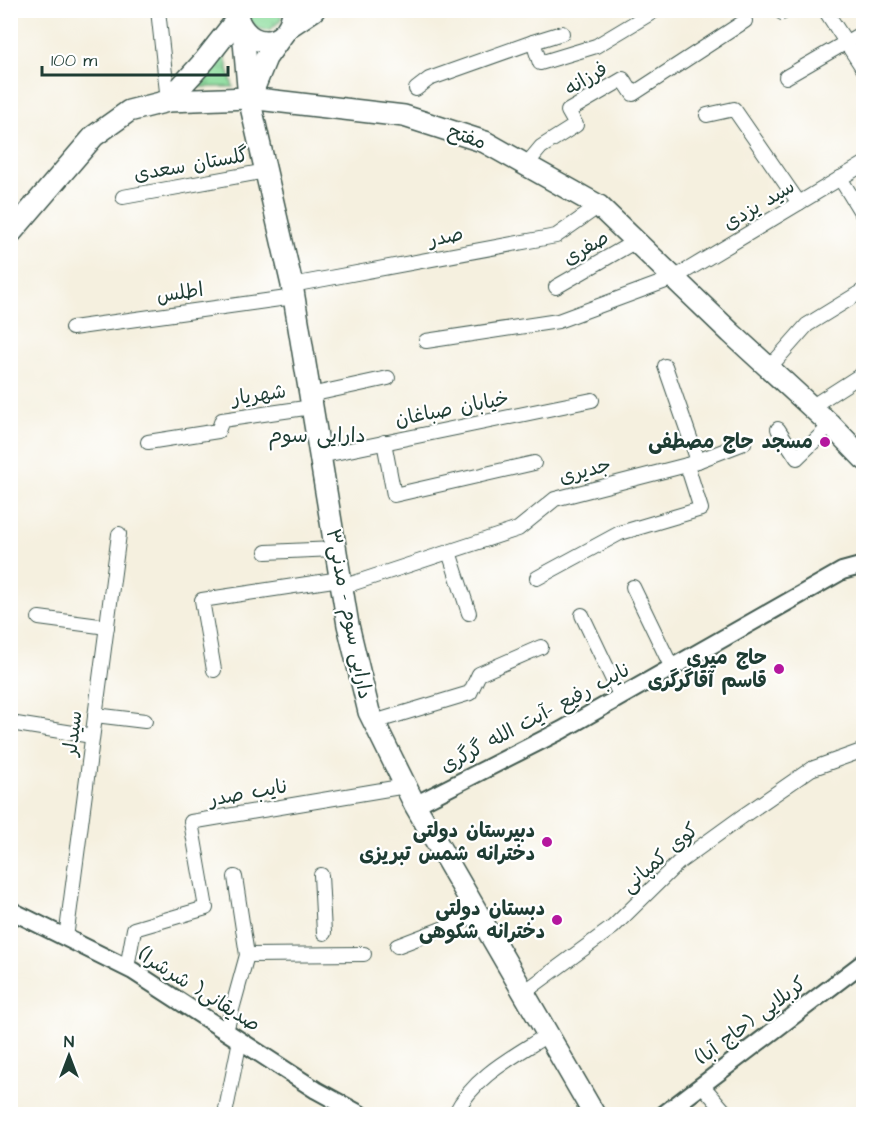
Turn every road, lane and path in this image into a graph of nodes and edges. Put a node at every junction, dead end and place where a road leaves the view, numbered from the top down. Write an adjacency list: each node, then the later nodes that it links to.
1 (158, 10): 17 (street)
2 (314, 10): 8 (main road)
3 (656, 10): 5 (street)
4 (825, 10): 12 (street)
5 (639, 15): 11 (street)
6 (238, 17): 8 (main road); 16 (main road, دارایی سوم - مدنی۳); 17 (main road)
7 (745, 21): 20 (street, فرزانه)
8 (289, 24): 16 (main road)
9 (864, 32): 12 (street)
10 (562, 33): 11 (street)
11 (533, 42): 15 (street)
12 (846, 42): 13 (street); 14 (street)
13 (864, 70)
14 (786, 77)
15 (416, 89)
16 (249, 98): 17 (main road, مفتح); 20 (main road, مفتح); 21 (main road, دارایی سوم - مدنی۳)
17 (168, 101): 27 (main road, مفتح)
18 (707, 115): 24 (street)
19 (864, 164): 22 (street, سید یزدی)
20 (526, 165): 25 (main road, مفتح)
21 (266, 171): 23 (street, گلستان سعدی); 32 (main road, دارایی سوم - مدنی۳)
22 (840, 178): 24 (street, سید یزدی); 26 (street)
23 (123, 197)
24 (799, 203): 29 (street, سید یزدی)
25 (599, 206): 28 (main road, مفتح); 32 (street, صدر)
26 (864, 217)
27 (10, 234)
28 (636, 242): 29 (main road, مفتح); 30 (street, صفری)
29 (674, 278): 34 (street, سید یزدی); 36 (main road, مفتح)
30 (556, 287)
31 (864, 290): 36 (street)
32 (293, 291): 33 (street, اطلس); 40 (main road, دارایی سوم - مدنی۳)
33 (72, 328)
34 (426, 341)
35 (665, 366): 50 (street)
36 (769, 368): 41 (main road, مفتح)
37 (864, 373): 41 (street)
38 (388, 378): 40 (street)
39 (592, 400): 45 (street, خیابان صباغان)
40 (311, 401): 44 (street, شهریار); 47 (main road, دارایی سوم - مدنی۳)
41 (811, 407): 42 (main road, مفتح)
42 (831, 425): 43 (street); 48 (main road, مفتح)
43 (778, 429)
44 (148, 442)
45 (384, 442): 47 (street, خیابان صباغان); 49 (street)
46 (744, 443): 50 (street, جدیری)
47 (320, 456): 52 (main road, دارایی سوم - مدنی۳)
48 (864, 459)
49 (534, 463)
50 (693, 463): 54 (street, جدیری); 56 (street)
51 (119, 534): 62 (street, سیدلر)
52 (335, 549): 53 (street); 57 (main road, دارایی سوم - مدنی۳)
53 (266, 552)
54 (450, 552): 57 (street, جدیری); 59 (street)
55 (864, 565): 64 (street, نایب رفیع -آیت الله گرگری)
56 (537, 578)
57 (341, 583): 65 (street, جدیری); 69 (main road, دارایی سوم - مدنی۳)
58 (633, 587): 64 (street)
59 (469, 613)
60 (582, 615): 66 (street)
61 (39, 618): 62 (street)
62 (107, 627): 67 (street, سیدلر)
63 (542, 647): 69 (street)
64 (672, 668): 66 (street, نایب رفیع -آیت الله گرگری)
65 (214, 670)
66 (621, 697): 73 (street, نایب رفیع -آیت الله گرگری)
67 (95, 715): 68 (street); 71 (street, سیدلر)
68 (145, 721)
69 (374, 722): 73 (main road, دارایی سوم - مدنی۳)
70 (10, 723): 71 (street)
71 (92, 736): 79 (street, سیدلر)
72 (864, 750): 85 (street, کوی کمپانی)
73 (410, 796): 77 (main road, دارایی سوم - مدنی۳); 84 (street, نایب صدر)
74 (321, 875): 78 (street)
75 (234, 877): 82 (street)
76 (10, 910): 79 (street, (شرشرا )صدیقانی)
77 (478, 915): 80 (street); 85 (main road, دارایی سوم - مدنی۳)
78 (324, 933)
79 (66, 938): 84 (street, (شرشرا )صدیقانی)
80 (397, 946)
81 (364, 954): 82 (street)
82 (247, 955): 87 (street)
83 (864, 962): 88 (street, کربلایی (حاج آبا))
84 (127, 968): 87 (street, (شرشرا )صدیقانی)
85 (523, 993): 86 (main road, دارایی سوم - مدنی۳)
86 (548, 1035): 91 (street); 92 (main road, دارایی سوم - مدنی۳)
87 (233, 1036): 89 (street); 90 (street, (شرشرا )صدیقانی)
88 (702, 1085): 93 (street, کربلایی (حاج آبا)); 94 (street)
89 (225, 1114)
90 (360, 1114)
91 (455, 1114)
92 (594, 1114)
93 (664, 1114)
94 (727, 1114)

